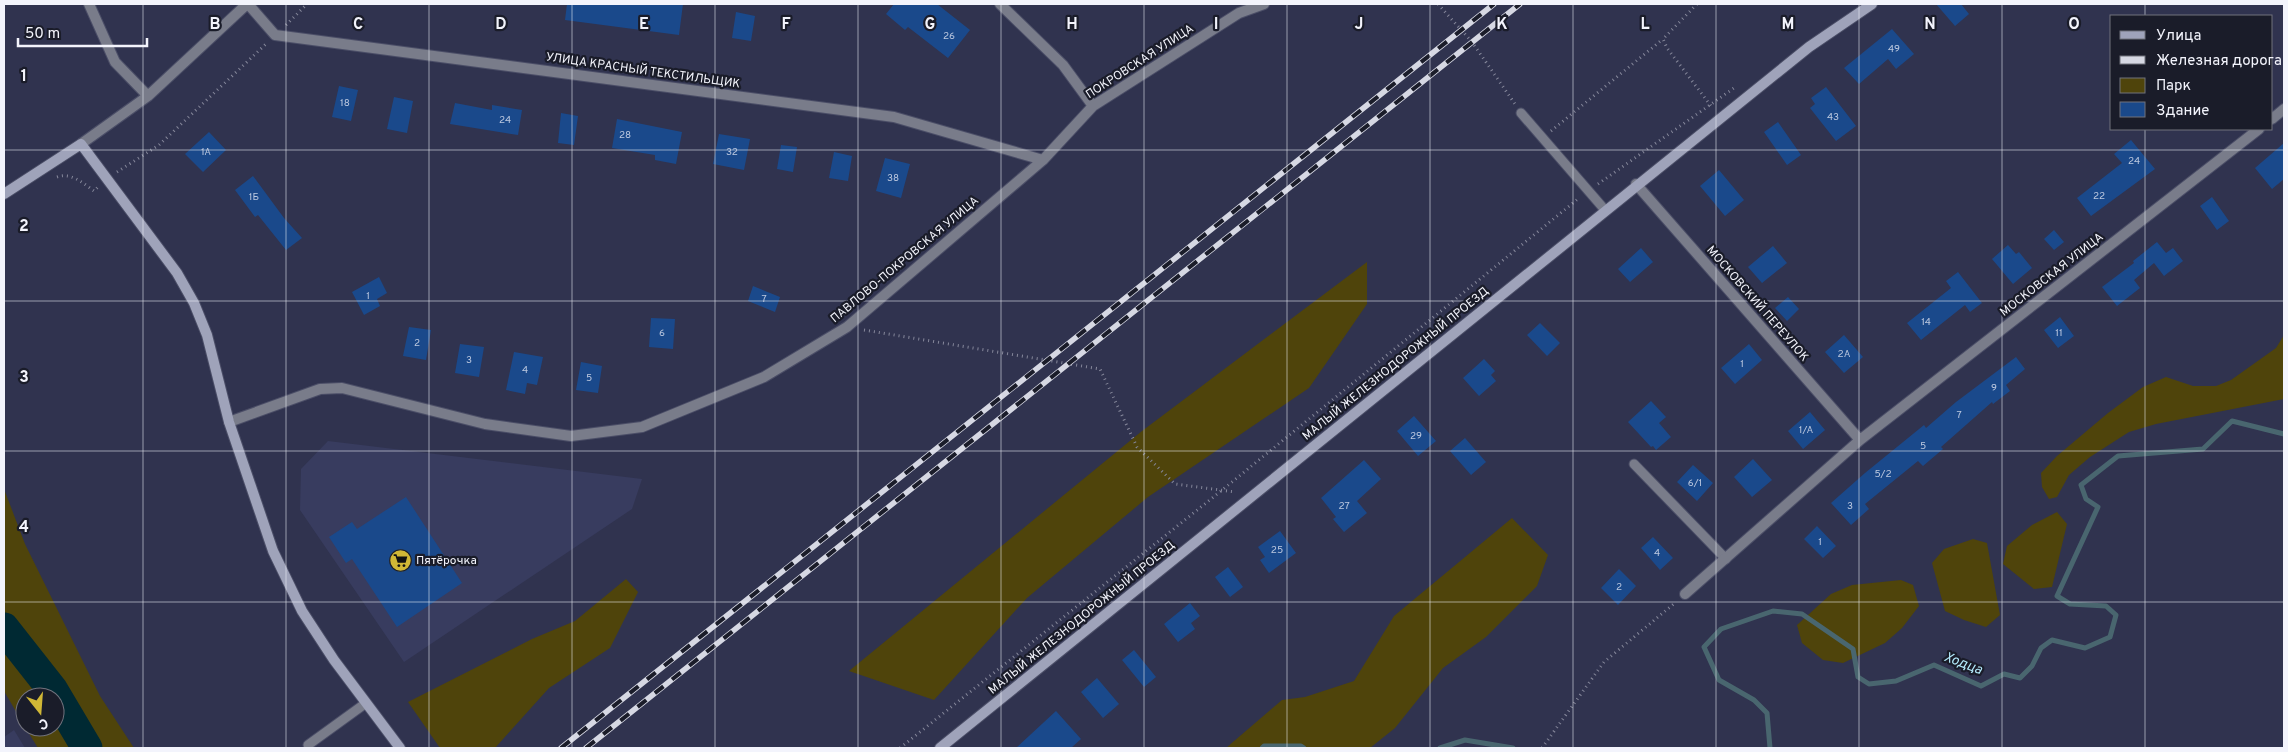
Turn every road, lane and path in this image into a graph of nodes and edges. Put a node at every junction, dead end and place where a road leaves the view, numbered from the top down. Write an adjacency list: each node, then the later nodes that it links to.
1 (89, 4): 12 (street)
2 (248, 4): 9 (street); 12 (street)
3 (307, 4): 9 (path)
4 (1000, 4): 14 (street)
5 (1264, 4): 14 (street, ПОКРОВСКАЯ УЛИЦА)
6 (1438, 4): 16 (path)
7 (1697, 4): 10 (path)
8 (1872, 4): 17 (street, МАЛЫЙ ЖЕЛЕЗНОДОРОЖНЫЙ ПРОЕЗД)
9 (276, 35): 22 (path); 23 (street, УЛИЦА КРАСНЫЙ ТЕКСТИЛЬЩИК)
10 (1663, 39): 13 (path); 20 (path)
11 (1742, 83): 13 (path)
12 (148, 96): 21 (street)
13 (1710, 105): 17 (path); 25 (path)
14 (1093, 106): 23 (street, ПОКРОВСКАЯ УЛИЦА)
15 (2284, 109): 18 (street)
16 (1521, 113): 20 (lane)
17 (1720, 118): 24 (street, МАЛЫЙ ЖЕЛЕЗНОДОРОЖНЫЙ ПРОЕЗД)
18 (2273, 118)
19 (2258, 130): 30 (street, МОСКОВСКАЯ УЛИЦА)
20 (1543, 138): 25 (lane)
21 (81, 144): 26 (street); 29 (street)
22 (159, 145)
23 (1043, 160): 28 (street, ПАВЛОВО-ПОКРОВСКАЯ УЛИЦА)
24 (1636, 184): 27 (street, МАЛЫЙ ЖЕЛЕЗНОДОРОЖНЫЙ ПРОЕЗД); 30 (street, МОСКОВСКИЙ ПЕРЕУЛОК)
25 (1588, 190): 27 (lane); 32 (path)
26 (4, 194)
27 (1605, 210): 33 (street, МАЛЫЙ ЖЕЛЕЗНОДОРОЖНЫЙ ПРОЕЗД)
28 (847, 327): 29 (street, ПАВЛОВО-ПОКРОВСКАЯ УЛИЦА); 32 (path)
29 (229, 422): 36 (street)
30 (1860, 440): 34 (street, МОСКОВСКАЯ УЛИЦА)
31 (1634, 464): 34 (lane)
32 (1221, 490): 33 (path); 39 (path)
33 (1255, 495): 40 (street, МАЛЫЙ ЖЕЛЕЗНОДОРОЖНЫЙ ПРОЕЗД)
34 (1726, 559): 35 (street, МОСКОВСКАЯ УЛИЦА)
35 (1685, 594): 41 (path)
36 (366, 703): 37 (lane); 38 (street)
37 (308, 744)
38 (400, 748)
39 (900, 748)
40 (940, 748)
41 (1542, 748)

